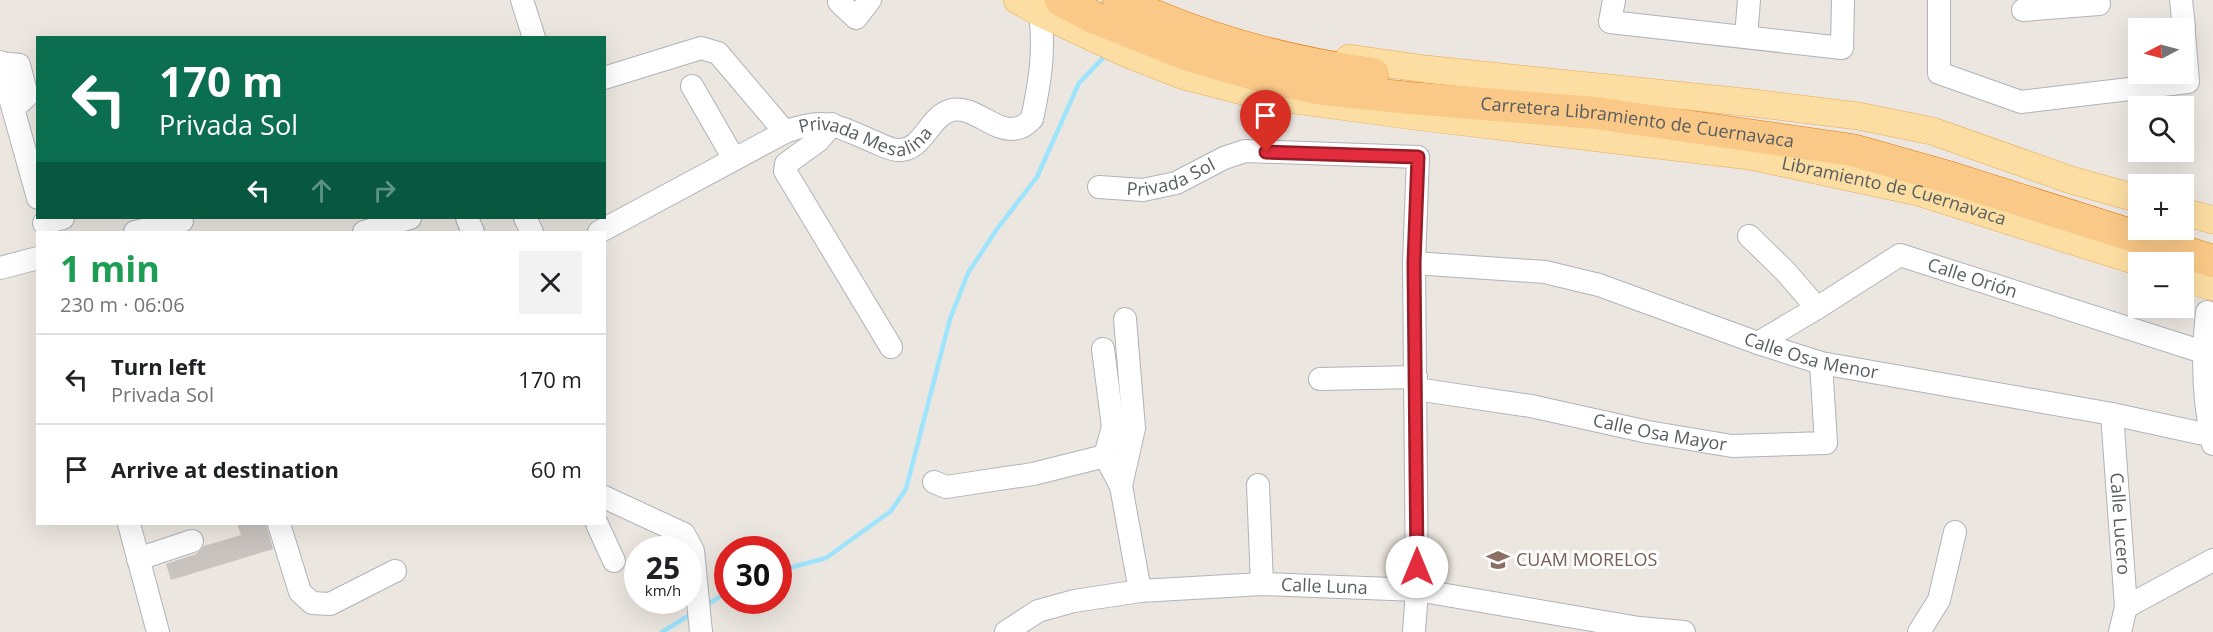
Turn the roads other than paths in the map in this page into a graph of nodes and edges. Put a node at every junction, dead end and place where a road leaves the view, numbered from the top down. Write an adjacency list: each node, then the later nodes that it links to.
1 (522, 0): 16 (street)
2 (870, 0): 9 (street)
3 (1017, 0): 12 (main road)
4 (1614, 0): 17 (street)
5 (1749, 0): 17 (street)
6 (1843, 0): 17 (street)
7 (1939, 0): 20 (street)
8 (2181, 0): 15 (street)
9 (839, 1)
10 (2054, 4): 11 (street); 13 (street)
11 (2099, 4)
12 (1051, 7): 14 (highway, Carretera Libramiento de Cuernavaca); 22 (street, Privada Mesalina)
13 (2023, 10)
14 (1137, 16): 27 (main road); 29 (highway, Carretera Libramiento de Cuernavaca); 40 (main road, Libramiento de Cuernavaca); 41 (highway, Carretera Libramiento de Cuernavaca)
15 (2183, 18)
16 (533, 36)
17 (1746, 37)
18 (14, 62): 26 (street)
19 (606, 77): 23 (street)
20 (2171, 84)
21 (692, 86): 24 (street)
22 (832, 124): 23 (street, Privada Mesalina); 49 (street)
23 (785, 132): 24 (street, Privada Mesalina)
24 (734, 159): 35 (street, Privada Mesalina)
25 (1099, 188): 42 (street, Privada Sol)
26 (36, 191)
27 (2128, 196)
28 (2194, 215): 31 (main road)
29 (2128, 217)
30 (407, 219): 34 (street)
31 (2213, 220)
32 (183, 224): 33 (street)
33 (141, 231)
34 (367, 231)
35 (600, 231)
36 (1749, 236): 46 (street)
37 (2194, 238): 38 (highway)
38 (2213, 244)
39 (36, 259): 43 (street)
40 (2128, 259)
41 (2213, 261)
42 (1414, 263): 48 (street, Calle Osa Menor); 54 (street)
43 (0, 268)
44 (2194, 286): 45 (main road)
45 (2210, 299): 51 (street)
46 (1817, 308): 48 (street, Calle Orión); 51 (street, Calle Orión)
47 (1125, 319): 60 (street)
48 (1758, 343): 52 (street, Calle Osa Menor)
49 (891, 347)
50 (1103, 349): 57 (street)
51 (2203, 352): 56 (street)
52 (1821, 363): 54 (street, Calle Osa Mayor); 55 (street, Calle Osa Menor)
53 (1320, 379): 54 (street)
54 (1416, 383): 72 (street)
55 (2112, 414): 56 (street, Calle Osa Menor); 74 (street, Calle Lucero)
56 (2212, 439)
57 (1105, 456): 58 (street); 60 (street)
58 (934, 482)
59 (1258, 485): 71 (street)
60 (1121, 486): 73 (street)
61 (606, 498): 75 (street)
62 (129, 525): 67 (street)
63 (279, 525): 70 (street)
64 (597, 525): 69 (street)
65 (1955, 532): 80 (street)
66 (192, 542): 67 (street)
67 (138, 559): 76 (street)
68 (2213, 560): 74 (street)
69 (614, 561)
70 (395, 571)
71 (1262, 584): 72 (street, Calle Luna); 73 (street, Calle Luna)
72 (1417, 590): 78 (street); 79 (street, Calle Luna)
73 (1140, 591): 77 (street, Calle Luna)
74 (2126, 607): 81 (street, Calle Lucero)
75 (700, 623)
76 (158, 632)
77 (1006, 632)
78 (1414, 632)
79 (1684, 632)
80 (1919, 632)
81 (2120, 632)

